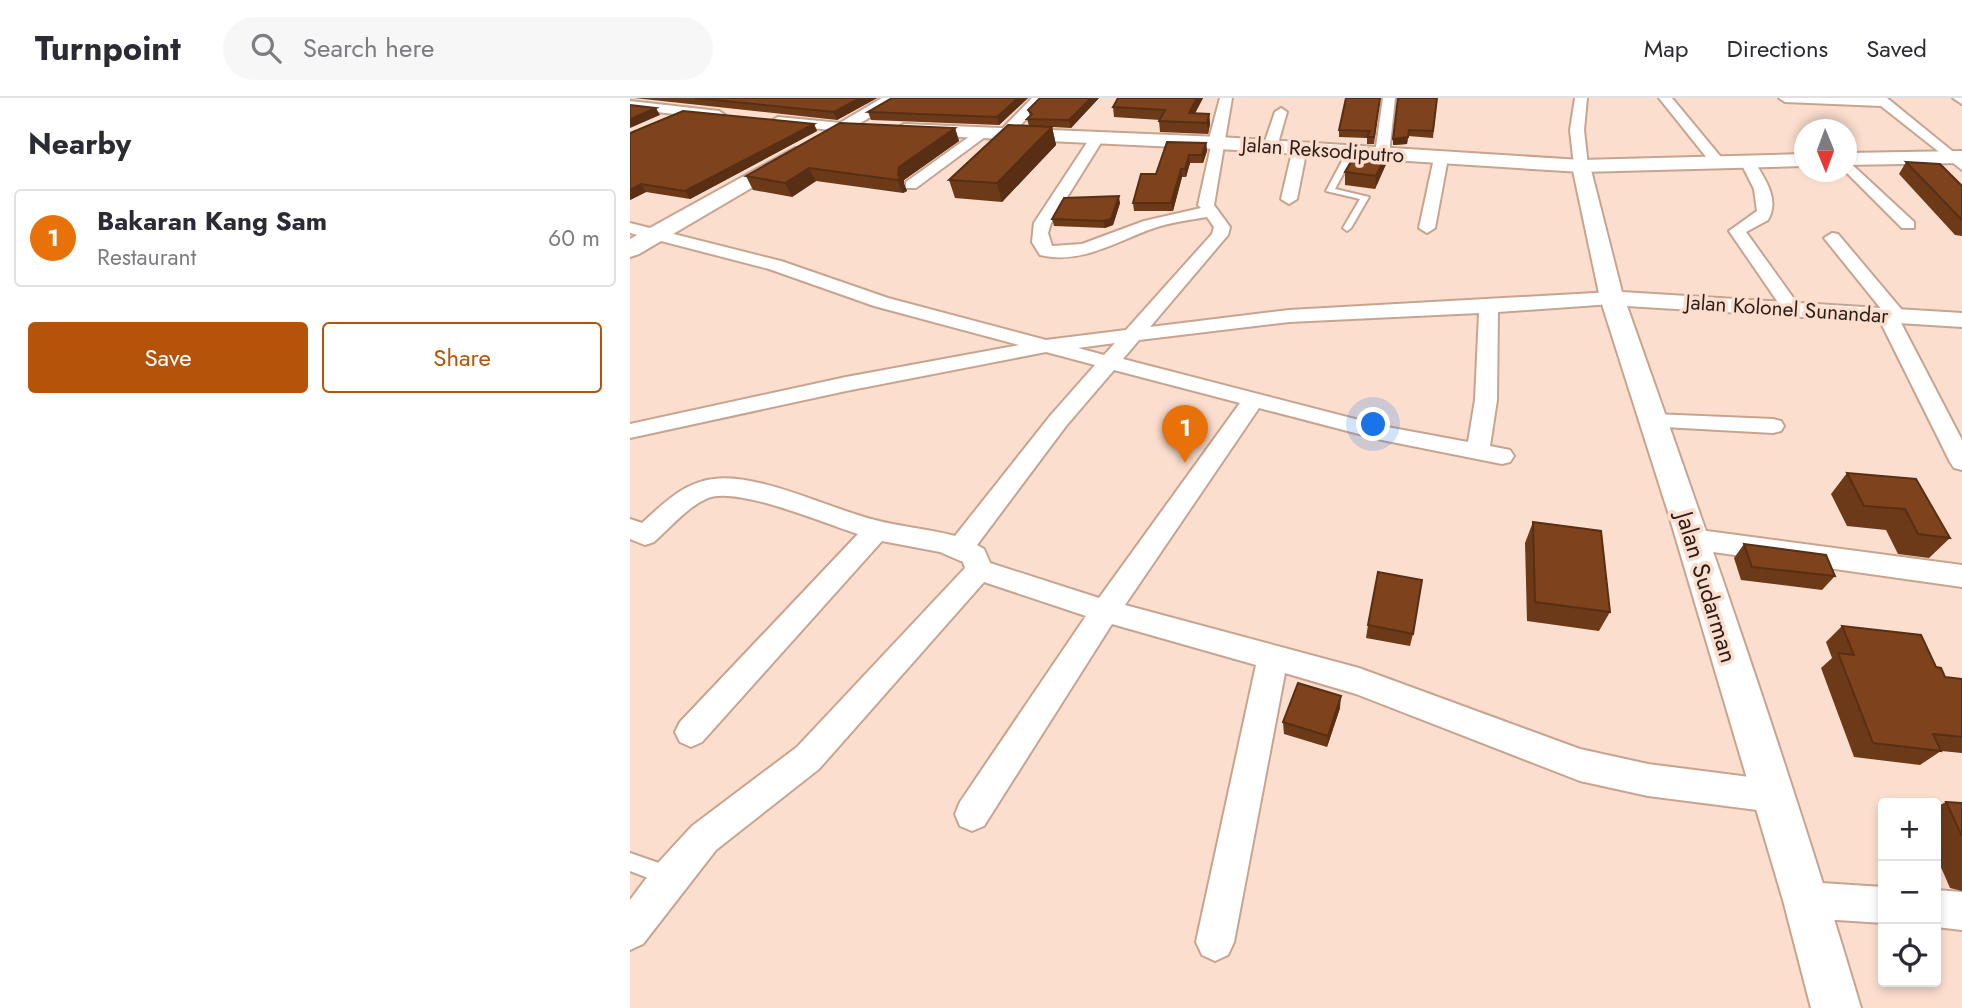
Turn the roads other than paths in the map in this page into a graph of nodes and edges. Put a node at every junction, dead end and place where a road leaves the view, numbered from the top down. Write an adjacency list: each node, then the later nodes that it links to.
1 (712, 98): 11 (street)
2 (894, 98): 16 (street)
3 (1039, 98): 18 (street)
4 (1226, 98): 20 (street)
5 (1389, 98): 24 (street)
6 (1581, 98): 31 (street)
7 (1665, 98): 30 (street)
8 (1785, 98): 9 (street)
9 (1881, 100): 26 (street)
10 (630, 105): 11 (street)
11 (685, 111): 13 (street); 15 (street)
12 (1282, 112): 21 (street)
13 (737, 116)
14 (762, 119): 16 (street)
15 (663, 121)
16 (841, 127): 17 (main road, Jalan Reksodiputro); 40 (main road)
17 (982, 134): 18 (main road, Jalan Reksodiputro); 33 (street)
18 (1004, 135): 19 (main road, Jalan Reksodiputro)
19 (1097, 138): 20 (main road, Jalan Reksodiputro); 35 (street)
20 (1217, 143): 21 (main road, Jalan Reksodiputro); 35 (street)
21 (1270, 146): 22 (main road, Jalan Reksodiputro)
22 (1300, 148): 23 (main road, Jalan Reksodiputro); 34 (street)
23 (1351, 152): 24 (main road, Jalan Reksodiputro); 38 (lane)
24 (1382, 154): 25 (main road, Jalan Reksodiputro)
25 (1441, 158): 31 (main road, Jalan Reksodiputro); 39 (street)
26 (1958, 160): 28 (main road)
27 (1794, 161): 29 (main road, Jalan Reksodiputro)
28 (1857, 161)
29 (1748, 163): 30 (main road, Jalan Reksodiputro); 45 (street)
30 (1720, 165): 31 (main road, Jalan Reksodiputro)
31 (1577, 166): 43 (street, Jalan Sudarman)
32 (1857, 172): 36 (street)
33 (911, 186)
34 (1289, 199)
35 (1209, 212): 48 (street)
36 (1908, 225)
37 (630, 228): 40 (street)
38 (1347, 228)
39 (1427, 228)
40 (658, 233): 42 (main road); 49 (street)
41 (1832, 239): 46 (street)
42 (630, 249)
43 (1612, 298): 44 (street); 45 (street, Jalan Kolonel Sunandar); 52 (street, Jalan Sudarman)
44 (1489, 307): 48 (street); 55 (street)
45 (1793, 310): 46 (street, Jalan Kolonel Sunandar)
46 (1892, 316): 47 (street, Jalan Kolonel Sunandar); 57 (street)
47 (1962, 320)
48 (1128, 337): 49 (street); 50 (street)
49 (1046, 346): 50 (street); 54 (street)
50 (1108, 362): 51 (street); 61 (street)
51 (1254, 400): 55 (street); 63 (street)
52 (1654, 421): 53 (street); 60 (street, Jalan Sudarman)
53 (1773, 426)
54 (630, 431)
55 (1478, 452): 56 (street)
56 (1502, 456)
57 (1962, 462)
58 (877, 530): 59 (street); 61 (street); 65 (street)
59 (635, 538)
60 (1692, 539): 62 (street); 66 (street, Jalan Sudarman)
61 (970, 559): 63 (street); 69 (street)
62 (1962, 576)
63 (1105, 611): 64 (street); 67 (street)
64 (1273, 657): 66 (street); 75 (street)
65 (691, 733)
66 (1773, 796): 70 (street, Jalan Sudarman)
67 (972, 814)
68 (630, 862): 69 (lane)
69 (670, 877): 74 (street)
70 (1806, 900): 71 (street); 76 (street, Jalan Sudarman)
71 (1878, 905)
72 (1941, 909): 73 (street)
73 (1962, 911)
74 (630, 931)
75 (1215, 942)
76 (1836, 1008)

